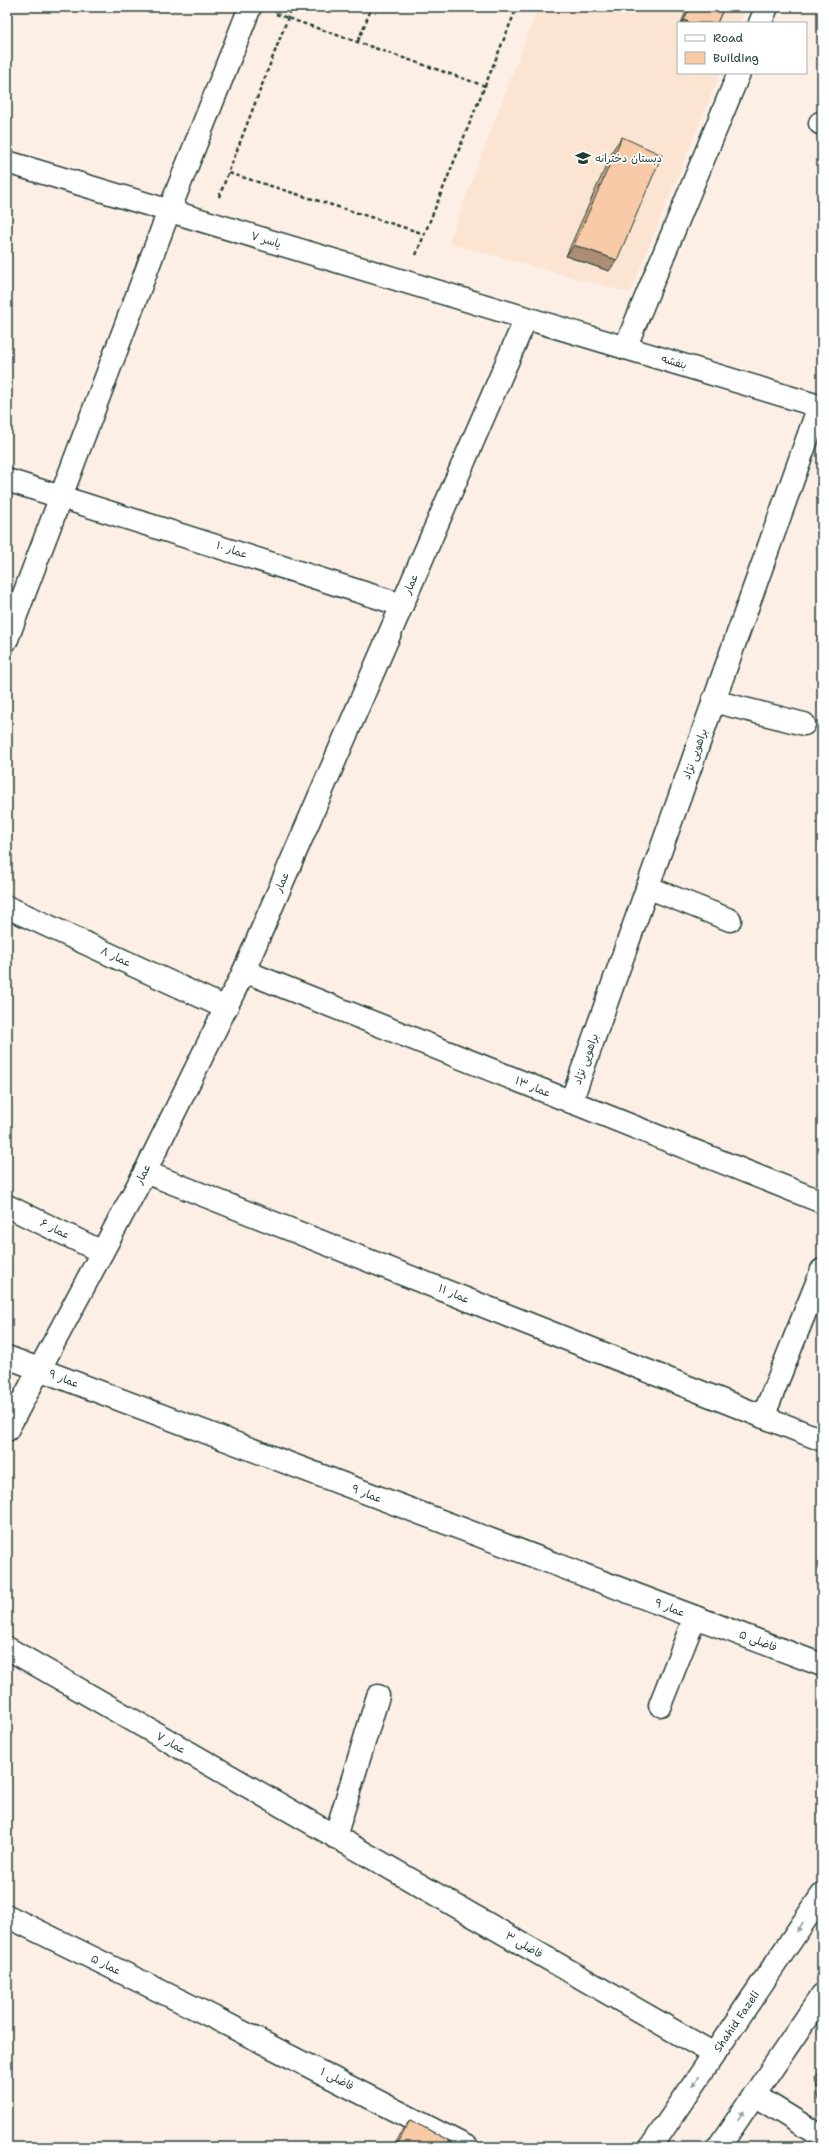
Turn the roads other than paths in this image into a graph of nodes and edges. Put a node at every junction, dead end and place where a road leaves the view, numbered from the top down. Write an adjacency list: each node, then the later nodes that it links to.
1 (250, 7): 6 (street)
2 (767, 7): 3 (street)
3 (760, 22)
4 (740, 74): 8 (street)
5 (7, 162): 6 (street, یاسر ۷)
6 (169, 211): 7 (street, یاسر ۷); 11 (street)
7 (526, 318): 8 (street, بنفشه); 12 (street, عمار)
8 (625, 348): 9 (street, بنفشه)
9 (820, 406): 14 (street, براهویی نژاد)
10 (7, 480): 11 (street, عمار ۱۰)
11 (61, 496): 12 (street, عمار ۱۰); 13 (street)
12 (402, 605): 19 (street, عمار)
13 (7, 639)
14 (713, 701): 15 (street); 16 (street, براهویی نژاد)
15 (804, 724)
16 (647, 887): 18 (street); 21 (street, براهویی نژاد)
17 (7, 907): 20 (street, عمار ۸)
18 (730, 920)
19 (244, 971): 20 (street, عمار); 21 (street, عمار ۱۳)
20 (226, 1008): 22 (street, عمار)
21 (571, 1102): 23 (street, عمار ۱۳)
22 (145, 1172): 25 (street, عمار); 29 (street, عمار ۱۱)
23 (822, 1202)
24 (7, 1206): 25 (street, عمار ۶)
25 (102, 1252): 28 (street, عمار)
26 (822, 1270): 29 (street)
27 (7, 1357): 28 (street, عمار ۹)
28 (39, 1370): 30 (street, عمار); 32 (street, عمار ۹)
29 (763, 1417): 31 (street, عمار ۱۱)
30 (7, 1430)
31 (822, 1440)
32 (695, 1617): 34 (street, فاضلی ۵); 36 (street)
33 (7, 1648): 37 (street, عمار ۷)
34 (822, 1665)
35 (378, 1696): 37 (street)
36 (660, 1705)
37 (335, 1837): 42 (street, فاضلی ۳)
38 (822, 1895): 42 (street, Shahid Fazeli, one-way to 42)
39 (7, 1916): 41 (street, عمار ۵)
40 (822, 1995): 43 (street)
41 (205, 2013): 45 (street, فاضلی ۱)
42 (714, 2054): 46 (street, Shahid Fazeli, one-way to 46)
43 (754, 2095): 44 (street); 47 (street, one-way to 43)
44 (822, 2137)
45 (467, 2147)
46 (650, 2147)
47 (719, 2147)

